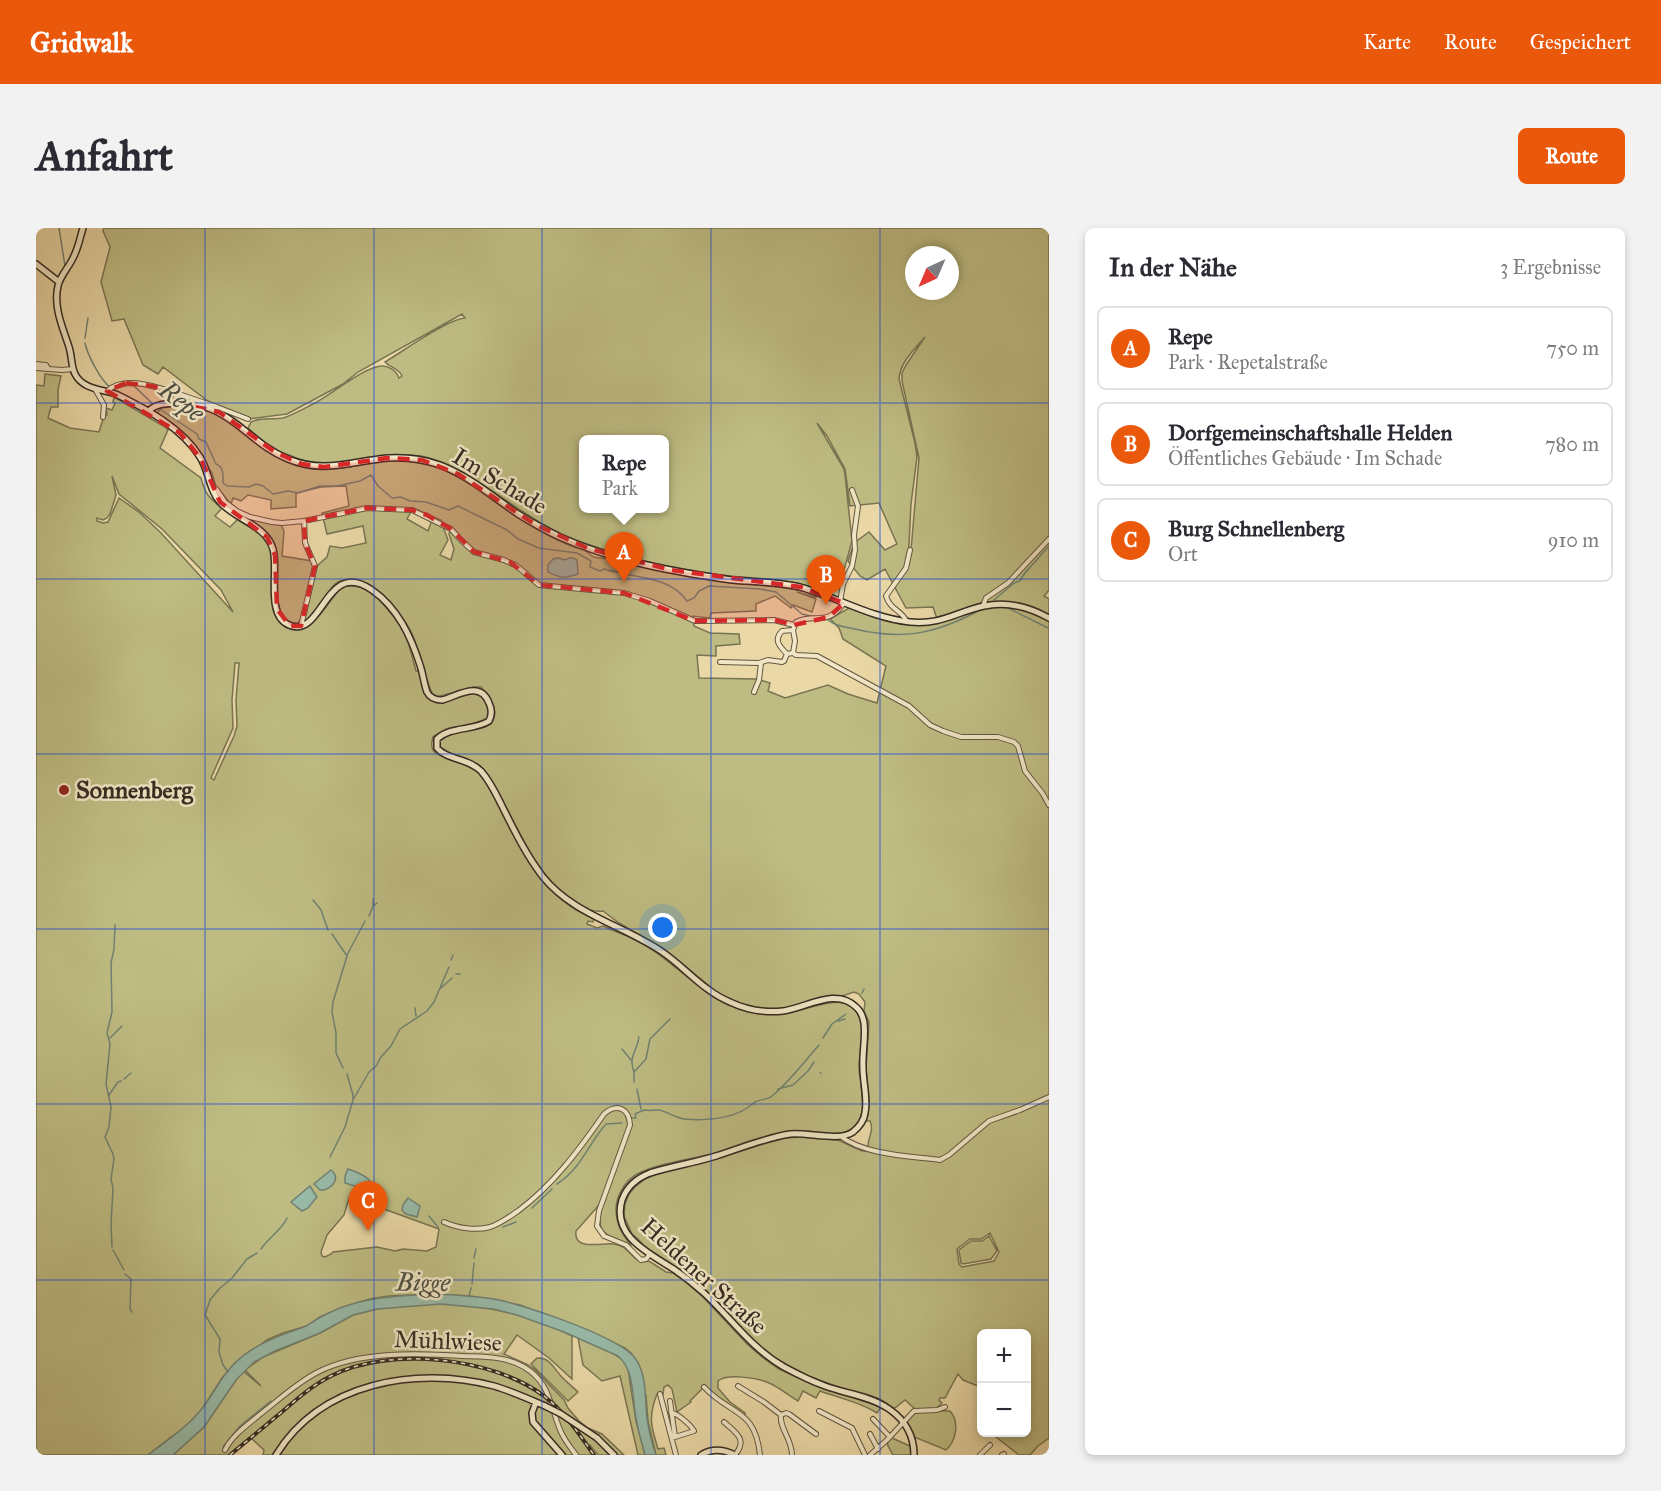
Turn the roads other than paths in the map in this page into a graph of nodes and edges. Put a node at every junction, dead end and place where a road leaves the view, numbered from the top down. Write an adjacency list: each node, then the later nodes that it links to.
1 (83, 228): 3 (main road)
2 (36, 264): 3 (main road)
3 (59, 282): 5 (main road)
4 (36, 366): 5 (street)
5 (73, 369): 6 (main road)
6 (95, 388): 7 (main road); 11 (street)
7 (109, 389): 8 (street); 10 (main road)
8 (176, 393): 9 (street); 12 (street)
9 (176, 403): 10 (main road, Im Schade); 18 (main road, Im Schade)
10 (148, 411): 13 (main road)
11 (104, 417)
12 (248, 419)
13 (212, 487): 15 (street); 22 (main road)
14 (852, 490): 18 (street)
15 (304, 521): 22 (street); 23 (street)
16 (1049, 540): 19 (street)
17 (910, 550): 21 (street)
18 (842, 602): 21 (main road, Im Schade); 23 (street)
19 (983, 606): 20 (main road, Im Schade); 21 (main road, Im Schade)
20 (1049, 618)
21 (907, 622)
22 (301, 626): 31 (main road)
23 (794, 627): 24 (street); 25 (street)
24 (793, 653): 25 (street); 29 (street)
25 (787, 654): 27 (street)
26 (720, 662): 27 (street)
27 (761, 663): 28 (street)
28 (754, 692)
29 (1049, 805)
30 (1049, 1097): 31 (street)
31 (839, 1136): 33 (main road, Heldener Straße)
32 (444, 1222): 33 (street)
33 (650, 1254): 47 (main road, Heldener Straße)
34 (738, 1386): 44 (street)
35 (704, 1387): 62 (street)
36 (660, 1394): 50 (street)
37 (522, 1396): 39 (main road); 43 (main road); 55 (main road)
38 (669, 1401): 41 (street)
39 (536, 1402): 43 (main road); 58 (main road, bridge)
40 (945, 1407): 47 (street)
41 (671, 1412): 50 (street); 50 (street)
42 (819, 1412): 64 (street)
43 (532, 1413): 56 (main road)
44 (781, 1415): 48 (street); 63 (street)
45 (873, 1419): 51 (street)
46 (724, 1422): 61 (street)
47 (903, 1422): 51 (street); 66 (main road, Heldener Straße)
48 (816, 1434)
49 (870, 1434): 53 (street)
50 (674, 1437): 59 (street)
51 (890, 1437): 53 (street)
52 (990, 1445): 67 (street)
53 (878, 1449): 65 (street)
54 (225, 1450): 57 (street, Mühlwiese)
55 (278, 1455)
56 (562, 1455)
57 (576, 1455)
58 (615, 1455)
59 (676, 1455)
60 (701, 1455): 61 (main road)
61 (735, 1455)
62 (760, 1455)
63 (792, 1455)
64 (865, 1455)
65 (870, 1455)
66 (915, 1455)
67 (980, 1455)

